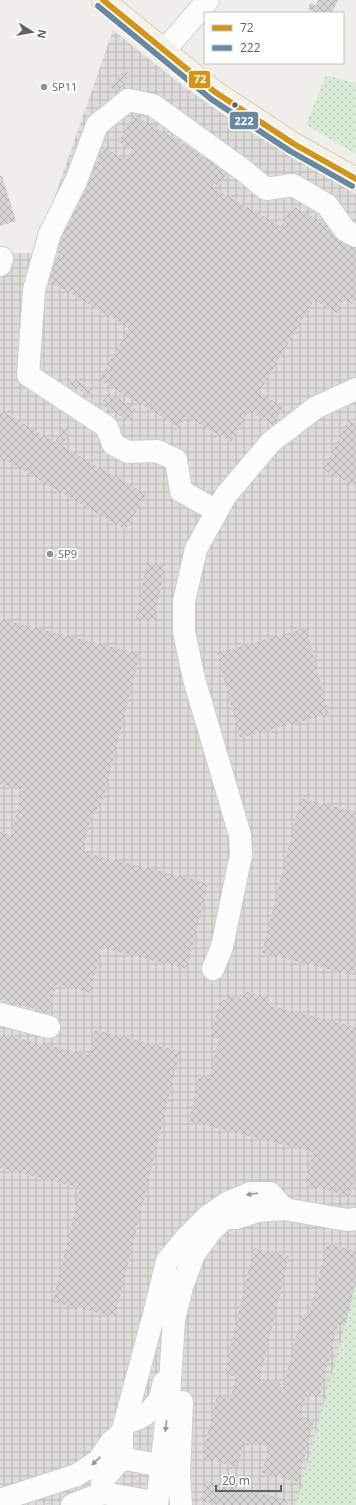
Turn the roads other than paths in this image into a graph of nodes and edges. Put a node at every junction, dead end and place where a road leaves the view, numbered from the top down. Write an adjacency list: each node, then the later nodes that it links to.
1 (102, 0): 3 (main road)
2 (208, 0): 3 (street)
3 (164, 51): 4 (main road)
4 (356, 179)
5 (356, 236): 7 (street)
6 (356, 389): 7 (street)
7 (217, 511): 8 (street)
8 (213, 969)
9 (0, 1014): 10 (street)
10 (49, 1027)
11 (284, 1209): 12 (street); 13 (street); 15 (street, one-way to 15)
12 (236, 1218): 14 (street); 24 (street)
13 (356, 1219)
14 (171, 1356): 15 (street); 17 (street, one-way to 17)
15 (124, 1428): 16 (street); 19 (street, one-way to 19)
16 (122, 1458): 17 (street); 18 (street)
17 (161, 1467): 22 (street); 23 (street)
18 (103, 1493): 20 (street); 21 (street)
19 (0, 1500)
20 (72, 1505)
21 (152, 1505)
22 (157, 1505)
23 (171, 1505)
24 (181, 1505)

